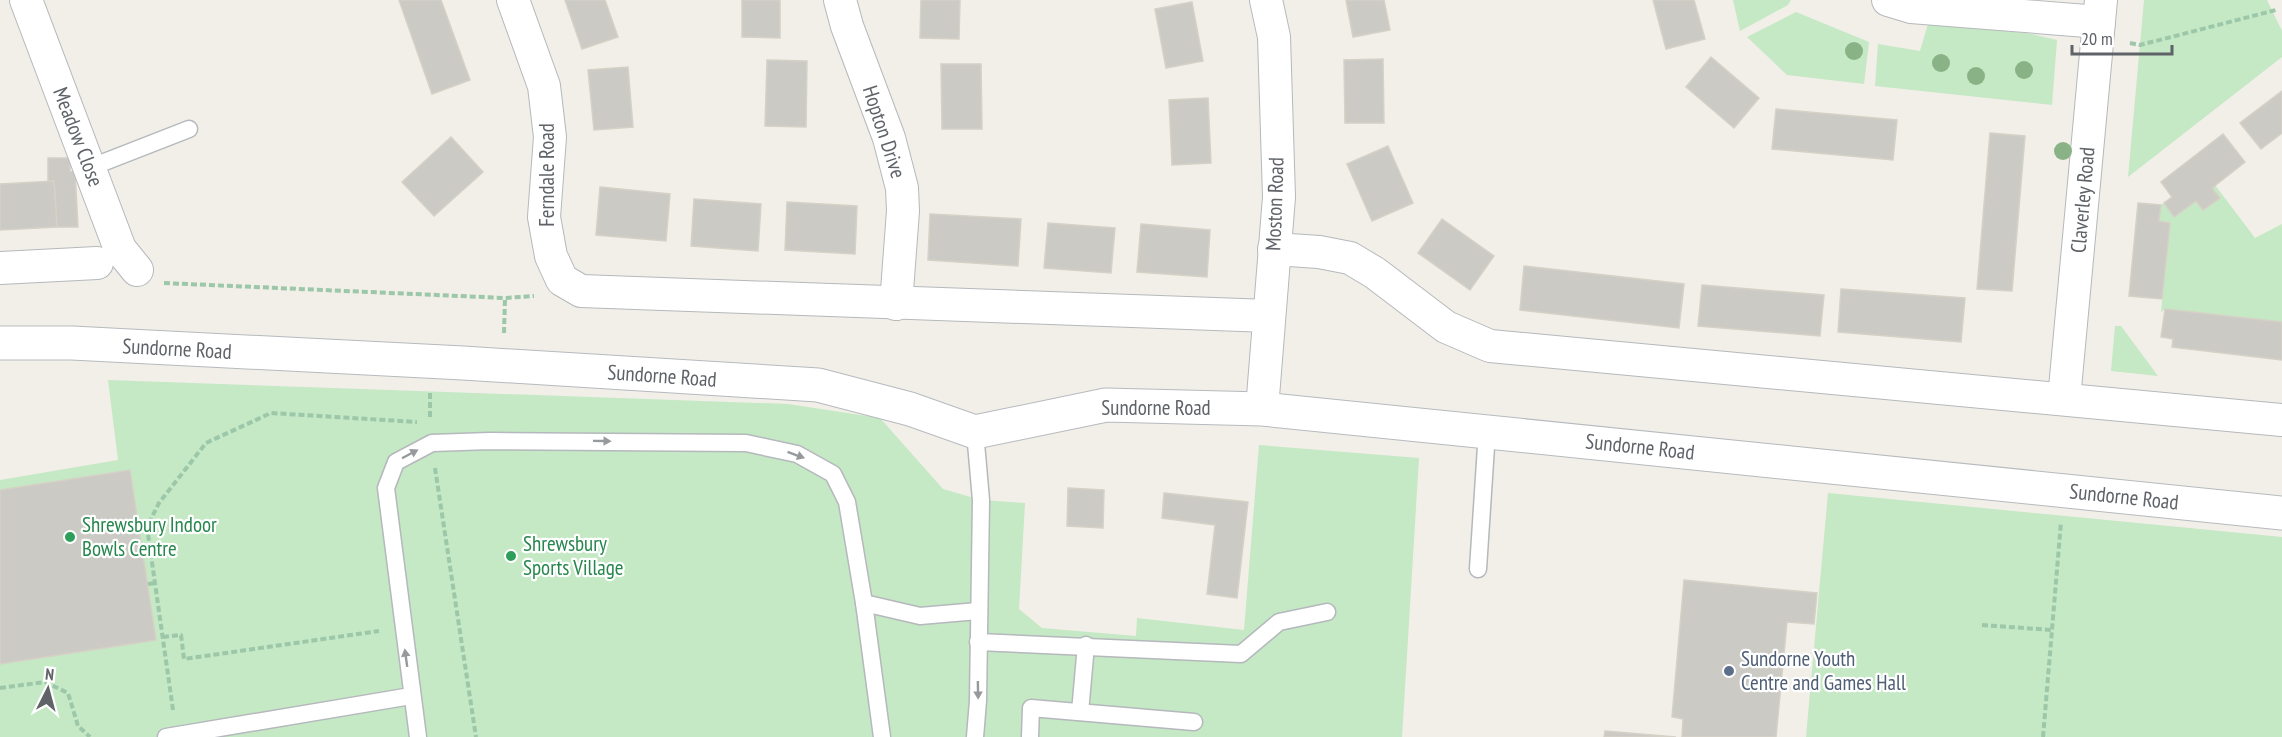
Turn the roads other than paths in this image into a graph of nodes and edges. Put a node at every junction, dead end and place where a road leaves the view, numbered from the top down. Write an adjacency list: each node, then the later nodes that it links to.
1 (26, 0): 8 (street, Meadow Close)
2 (513, 0): 13 (street, Ferndale Road)
3 (840, 0): 13 (street, Hopton Drive)
4 (1266, 0): 9 (street, Moston Road)
5 (1888, 0): 6 (street)
6 (2100, 11): 16 (street, Claverley Road)
7 (189, 129): 8 (lane)
8 (89, 168): 12 (street, Meadow Close)
9 (1274, 249): 14 (street, Moston Road); 16 (street)
10 (97, 263): 11 (street)
11 (0, 268)
12 (137, 270)
13 (896, 304): 14 (street)
14 (1269, 316): 17 (street, Moston Road)
15 (0, 343): 20 (main road, Sundorne Road)
16 (2064, 399): 18 (street)
17 (1262, 409): 19 (main road, Sundorne Road); 20 (main road, Sundorne Road)
18 (2282, 420)
19 (1487, 430): 21 (main road, Sundorne Road); 22 (lane)
20 (975, 432): 24 (lane)
21 (2282, 513)
22 (1478, 569)
23 (864, 603): 24 (lane); 28 (lane, one-way to 23); 33 (lane)
24 (978, 611): 26 (lane)
25 (1327, 612): 27 (lane)
26 (978, 642): 27 (lane); 34 (lane, one-way to 34)
27 (1086, 645): 29 (lane)
28 (411, 696): 31 (lane); 32 (lane)
29 (1080, 712): 30 (lane); 35 (lane)
30 (1194, 722)
31 (171, 736)
32 (418, 737)
33 (882, 737)
34 (975, 737)
35 (1030, 737)

